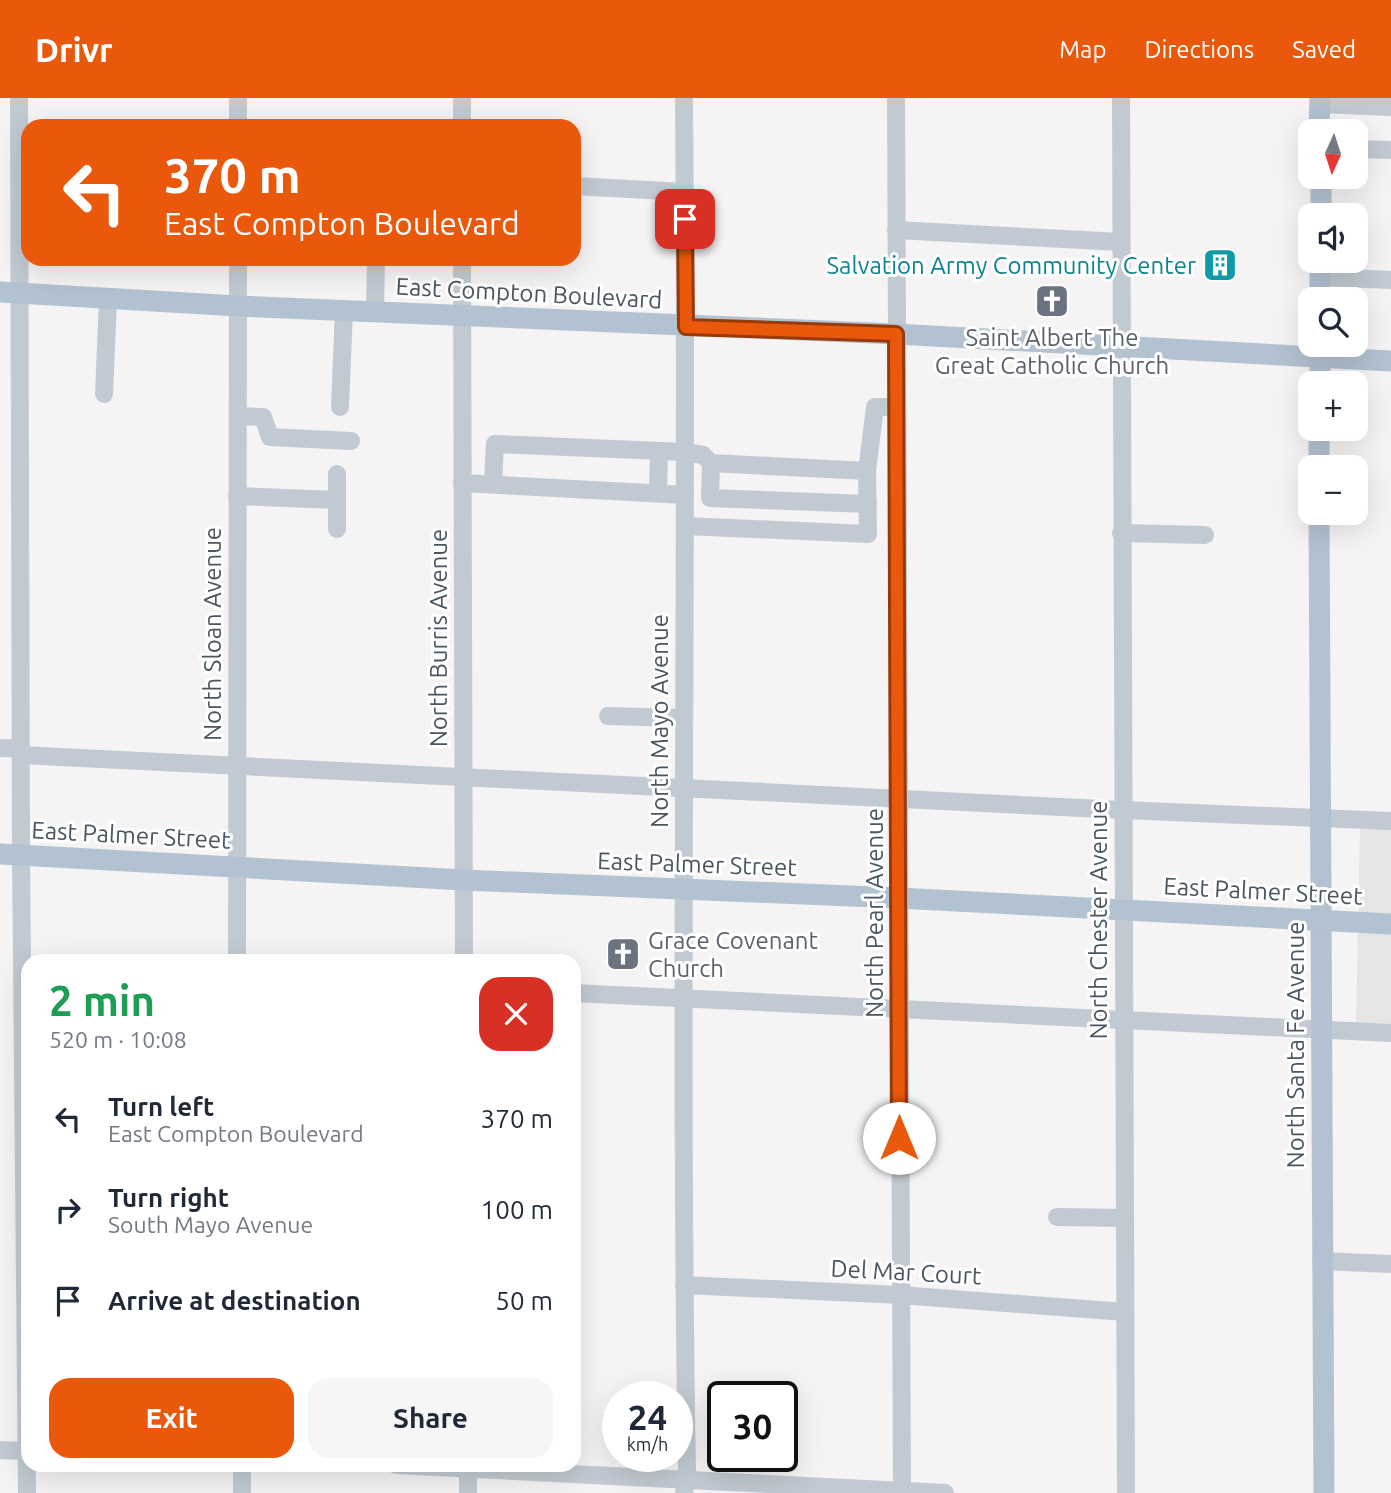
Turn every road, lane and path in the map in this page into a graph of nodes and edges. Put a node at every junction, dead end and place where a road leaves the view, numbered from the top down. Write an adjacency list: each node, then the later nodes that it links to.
1 (19, 98): 12 (street)
2 (238, 98): 9 (street)
3 (462, 98): 10 (street)
4 (684, 98): 18 (street, North Mayo Avenue)
5 (896, 98): 20 (street, North Pearl Avenue)
6 (1121, 98): 21 (street, North Chester Avenue)
7 (1320, 101): 8 (street); 11 (main road)
8 (1391, 107)
9 (238, 119)
10 (462, 119)
11 (1320, 119)
12 (21, 128)
13 (1368, 149): 14 (street)
14 (1391, 150)
15 (0, 171): 16 (street)
16 (21, 172)
17 (581, 186): 18 (street)
18 (685, 192): 33 (street, North Mayo Avenue)
19 (21, 198): 27 (street)
20 (896, 230): 21 (street); 34 (street, North Pearl Avenue)
21 (1121, 242): 35 (street, North Chester Avenue)
22 (238, 266): 29 (street, North Sloan Avenue)
23 (376, 266): 31 (street)
24 (462, 266): 32 (street, North Burris Avenue)
25 (1346, 273): 26 (street)
26 (1391, 280)
27 (10, 293): 28 (main road, East Compton Boulevard); 67 (street)
28 (108, 299): 29 (main road, East Compton Boulevard); 39 (street)
29 (237, 306): 30 (main road, East Compton Boulevard); 42 (street, North Sloan Avenue)
30 (344, 310): 31 (main road, East Compton Boulevard); 40 (street)
31 (375, 312): 32 (main road, East Compton Boulevard)
32 (462, 316): 33 (main road, East Compton Boulevard); 44 (street, North Burris Avenue)
33 (686, 327): 34 (main road, East Compton Boulevard); 47 (street, North Mayo Avenue)
34 (896, 334): 35 (main road, East Compton Boulevard); 41 (street, North Pearl Avenue)
35 (1120, 348): 36 (main road, East Compton Boulevard); 62 (street, North Chester Avenue)
36 (1298, 351)
37 (1367, 357): 38 (main road, East Compton Boulevard)
38 (1391, 360)
39 (104, 394)
40 (340, 407)
41 (897, 407): 48 (street, North Pearl Avenue); 50 (street)
42 (238, 415): 43 (street); 56 (street, North Sloan Avenue)
43 (351, 441)
44 (462, 441): 45 (street); 52 (street, North Burris Avenue)
45 (495, 444): 46 (street); 53 (street)
46 (659, 451): 47 (street); 54 (street)
47 (685, 452): 49 (street); 55 (street, North Mayo Avenue)
48 (897, 460): 50 (street); 71 (street, North Pearl Avenue)
49 (711, 463): 50 (street); 58 (street)
50 (869, 465): 58 (street)
51 (337, 474): 57 (street)
52 (463, 482): 53 (street); 69 (street, North Burris Avenue)
53 (493, 483): 54 (street)
54 (658, 493): 55 (street)
55 (685, 495): 60 (street, North Mayo Avenue)
56 (237, 496): 57 (street); 68 (street, North Sloan Avenue)
57 (337, 500): 61 (street)
58 (868, 504): 60 (street)
59 (1319, 525): 73 (main road, North Santa Fe Avenue)
60 (685, 526): 65 (street, North Mayo Avenue)
61 (337, 529)
62 (1121, 533): 63 (street); 72 (street, North Chester Avenue)
63 (1205, 535)
64 (608, 716): 65 (street)
65 (683, 718): 70 (street, North Mayo Avenue)
66 (0, 748): 67 (street)
67 (21, 752): 68 (street); 75 (street)
68 (236, 764): 69 (street); 76 (street, North Sloan Avenue)
69 (463, 777): 70 (street); 77 (street, North Burris Avenue)
70 (683, 788): 71 (street); 78 (street, North Mayo Avenue)
71 (898, 798): 72 (street); 79 (street, North Pearl Avenue)
72 (1122, 810): 73 (street); 80 (street, North Chester Avenue)
73 (1320, 817): 74 (street); 81 (main road, North Santa Fe Avenue)
74 (1391, 821)
75 (10, 855): 76 (main road, East Palmer Street); 83 (street)
76 (236, 868): 77 (main road, East Palmer Street); 84 (street, North Sloan Avenue)
77 (464, 880): 78 (main road, East Palmer Street); 85 (street, North Burris Avenue)
78 (682, 890): 79 (main road, East Palmer Street); 87 (street, North Mayo Avenue)
79 (898, 898): 80 (main road, East Palmer Street); 88 (street, North Pearl Avenue)
80 (1122, 909): 81 (main road, East Palmer Street); 89 (street, North Chester Avenue)
81 (1321, 921): 82 (main road, East Palmer Street); 90 (main road, North Santa Fe Avenue)
82 (1391, 924)
83 (23, 954)
84 (237, 954)
85 (464, 954)
86 (581, 993): 87 (street)
87 (683, 998): 88 (street); 97 (street, North Mayo Avenue)
88 (898, 1008): 89 (street); 98 (street, North Pearl Avenue)
89 (1123, 1021): 90 (street); 93 (street, North Chester Avenue)
90 (1322, 1031): 91 (street); 95 (main road, North Santa Fe Avenue)
91 (1391, 1033)
92 (1057, 1217): 93 (street)
93 (1125, 1218): 99 (street, North Chester Avenue)
94 (1391, 1255): 95 (street)
95 (1321, 1258): 96 (street); 114 (main road, North Santa Fe Avenue)
96 (1391, 1264)
97 (684, 1285): 98 (street, Del Mar Court); 106 (street, North Mayo Avenue)
98 (900, 1295): 99 (street, Del Mar Court); 108 (street, North Pearl Avenue)
99 (1125, 1312): 113 (street, North Chester Avenue)
100 (0, 1450): 101 (street)
101 (21, 1451)
102 (28, 1472): 109 (street)
103 (242, 1472): 110 (street)
104 (468, 1472): 111 (street)
105 (530, 1472): 106 (street)
106 (685, 1487): 107 (street)
107 (823, 1491): 108 (street)
108 (902, 1491): 112 (street)
109 (27, 1493)
110 (242, 1493)
111 (468, 1493)
112 (945, 1493)
113 (1126, 1493)
114 (1324, 1493)

